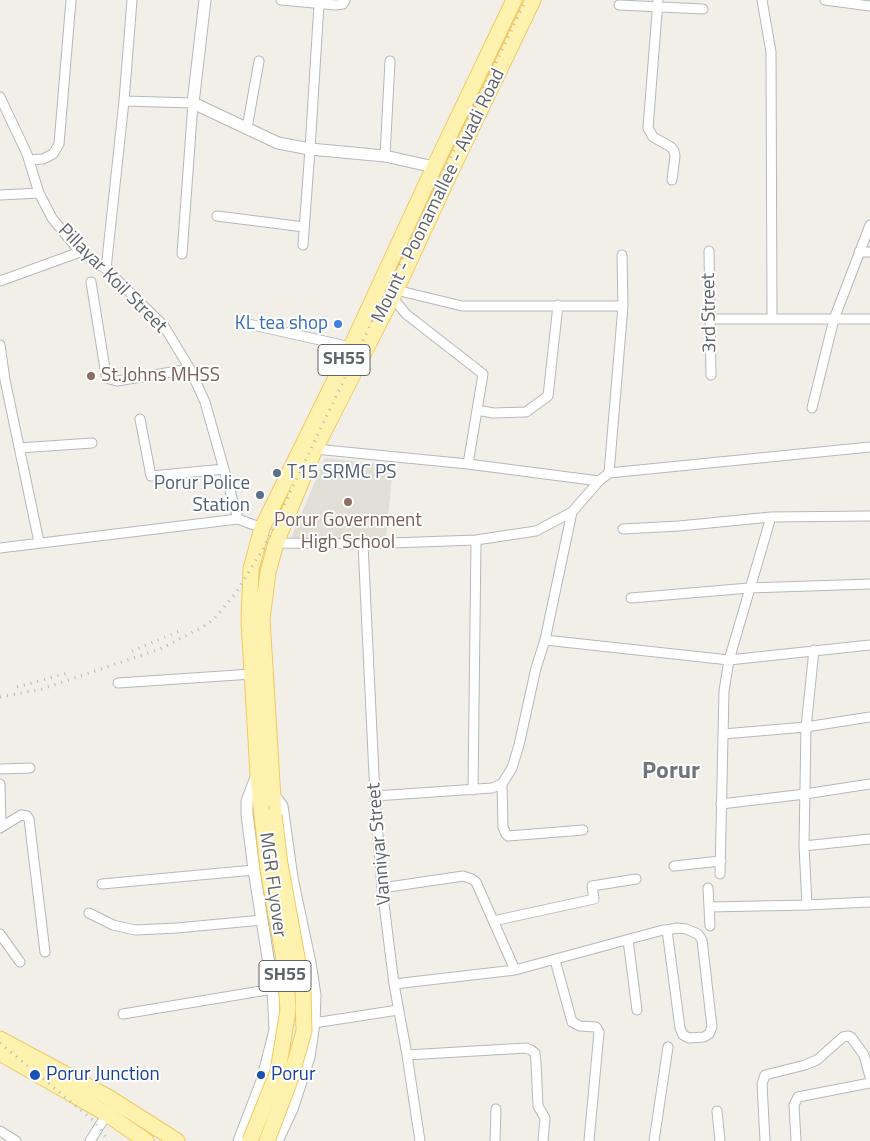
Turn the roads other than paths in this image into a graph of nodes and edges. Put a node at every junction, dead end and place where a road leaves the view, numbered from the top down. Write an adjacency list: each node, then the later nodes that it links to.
1 (71, 0): 25 (street)
2 (132, 0): 20 (street)
3 (205, 0): 21 (street)
4 (281, 0): 10 (street)
5 (345, 0): 10 (street)
6 (514, 0): 17 (main road, Mount - Poonamallee - Avadi Road / SH55)
7 (533, 0): 19 (main road, Mount - Poonamallee - Avadi Road / SH55)
8 (762, 0): 48 (street)
9 (825, 0): 13 (street)
10 (319, 4): 23 (street)
11 (657, 4): 12 (street); 14 (street); 27 (street)
12 (619, 6)
13 (870, 6)
14 (703, 9)
15 (259, 61): 22 (street)
16 (390, 61): 24 (street)
17 (471, 91): 19 (main road); 26 (main road, Mount - Poonamallee - Avadi Road / SH55)
18 (0, 97): 25 (street, Pillayar Koil Street)
19 (486, 98): 28 (main road, Mount - Poonamallee - Avadi Road / SH55)
20 (124, 101): 21 (street); 41 (street)
21 (193, 103): 22 (street); 39 (street)
22 (247, 128): 23 (street)
23 (310, 149): 24 (street); 33 (street)
24 (385, 156): 26 (street)
25 (29, 160): 29 (street, Pillayar Koil Street)
26 (431, 172): 28 (main road); 53 (main road, Mount - Poonamallee - Avadi Road / SH55)
27 (672, 180)
28 (444, 186): 44 (main road, Mount - Poonamallee - Avadi Road / SH55)
29 (39, 193): 30 (street); 36 (street, Pillayar Koil Street)
30 (0, 195)
31 (218, 216): 33 (street)
32 (870, 225): 37 (street)
33 (304, 227): 34 (street)
34 (303, 245)
35 (710, 251): 47 (street, 3rd Street)
36 (80, 252): 41 (street, Pillayar Koil Street); 42 (street)
37 (859, 252): 38 (street); 49 (street)
38 (870, 252)
39 (182, 254)
40 (622, 255): 46 (street)
41 (106, 270): 54 (street, Pillayar Koil Street)
42 (0, 281)
43 (91, 282): 54 (street)
44 (394, 294): 45 (street); 56 (main road, Mount - Poonamallee - Avadi Road / SH55); 58 (street)
45 (558, 305): 46 (street); 58 (street)
46 (624, 306): 66 (street)
47 (710, 319): 48 (street); 55 (street, 3rd Street)
48 (772, 319): 49 (street)
49 (834, 319): 50 (street); 57 (street)
50 (870, 319)
51 (244, 322): 53 (street)
52 (0, 345): 62 (street)
53 (351, 347): 56 (main road, Mount - Poonamallee - Avadi Road / SH55)
54 (190, 369): 65 (street, Pillayar Koil Street)
55 (711, 375)
56 (339, 387): 63 (main road, Mount - Poonamallee - Avadi Road / SH55); 72 (main road, Mount - Poonamallee - Avadi Road / SH55)
57 (812, 408)
58 (477, 410): 64 (street)
59 (140, 419): 65 (street)
60 (92, 443): 62 (street)
61 (870, 447): 66 (street)
62 (19, 448): 75 (street)
63 (315, 449): 64 (street); 76 (main road, Mount - Poonamallee - Avadi Road / SH55)
64 (468, 464): 67 (street)
65 (224, 469): 71 (street, Pillayar Koil Street)
66 (609, 473): 67 (street)
67 (599, 481): 68 (street)
68 (572, 512): 74 (street); 82 (street)
69 (870, 516): 70 (street)
70 (771, 517): 73 (street); 80 (street)
71 (238, 519): 72 (street); 75 (street)
72 (262, 528): 86 (main road, Mount - Poonamallee - Avadi Road / SH55)
73 (623, 529)
74 (476, 540): 77 (street); 97 (street)
75 (39, 542): 78 (street)
76 (276, 543): 77 (street); 98 (main road, Mount - Poonamallee - Avadi Road / SH55)
77 (363, 544): 100 (street, Vanniyar Street)
78 (1, 545)
79 (870, 584): 80 (street)
80 (750, 588): 81 (street); 85 (street)
81 (631, 598)
82 (545, 640): 85 (street); 95 (street)
83 (870, 645): 84 (street)
84 (814, 650): 85 (street); 89 (street)
85 (729, 660): 90 (street)
86 (252, 674): 87 (street); 93 (main road, Mount - Poonamallee - Avadi Road / SH55)
87 (118, 683)
88 (870, 716): 89 (street)
89 (806, 727): 90 (street); 99 (street)
90 (723, 734): 101 (street)
91 (30, 768): 92 (street)
92 (0, 769)
93 (258, 774): 108 (street); 152 (main road, MGR FLyover / SH55, bridge)
94 (0, 784): 102 (street)
95 (502, 784): 97 (street); 103 (street)
96 (870, 784): 99 (street)
97 (473, 790): 100 (street)
98 (273, 794): 133 (street); 153 (main road, MGR FLyover / SH55, bridge)
99 (805, 794): 101 (street); 105 (street)
100 (375, 796): 112 (street, Vanniyar Street)
101 (721, 804): 106 (street)
102 (1, 827): 124 (street)
103 (583, 830)
104 (870, 839): 105 (street)
105 (804, 846): 115 (street)
106 (720, 861): 107 (street); 109 (street)
107 (674, 866)
108 (254, 870): 111 (street); 118 (street)
109 (720, 874)
110 (636, 879): 119 (street)
111 (102, 884)
112 (382, 888): 119 (street); 128 (street, Vanniyar Street)
113 (708, 888): 116 (street)
114 (870, 902): 115 (street)
115 (807, 905): 116 (street)
116 (709, 907): 120 (street)
117 (89, 913): 118 (street)
118 (262, 920): 129 (street)
119 (493, 920): 127 (street)
120 (710, 926)
121 (667, 930): 121 (street); 123 (street)
122 (0, 934): 126 (street)
123 (628, 940): 125 (street); 131 (street)
124 (45, 952)
125 (555, 960): 127 (street); 158 (street)
126 (20, 962)
127 (515, 970): 128 (street)
128 (394, 984): 130 (street, Vanniyar Street)
129 (273, 989): 132 (street); 144 (street)
130 (398, 1010): 133 (street); 137 (street, Vanniyar Street)
131 (637, 1010)
132 (124, 1014)
133 (314, 1023): 145 (street)
134 (0, 1039): 150 (main road)
135 (668, 1047): 159 (street)
136 (0, 1053): 143 (main road)
137 (407, 1055): 155 (street, Vanniyar Street); 157 (street)
138 (867, 1055): 139 (street); 161 (street)
139 (870, 1077)
140 (870, 1083): 162 (street)
141 (496, 1109): 156 (street)
142 (717, 1112): 160 (street)
143 (107, 1114): 148 (street); 149 (main road)
144 (249, 1114): 145 (street); 151 (street)
145 (283, 1129): 154 (street)
146 (0, 1131): 147 (street)
147 (16, 1141)
148 (90, 1141)
149 (146, 1141)
150 (177, 1141)
151 (239, 1141)
152 (250, 1141)
153 (267, 1141)
154 (278, 1141)
155 (420, 1141)
156 (495, 1141)
157 (543, 1141)
158 (589, 1141)
159 (654, 1141)
160 (720, 1141)
161 (765, 1141)
162 (796, 1141)

